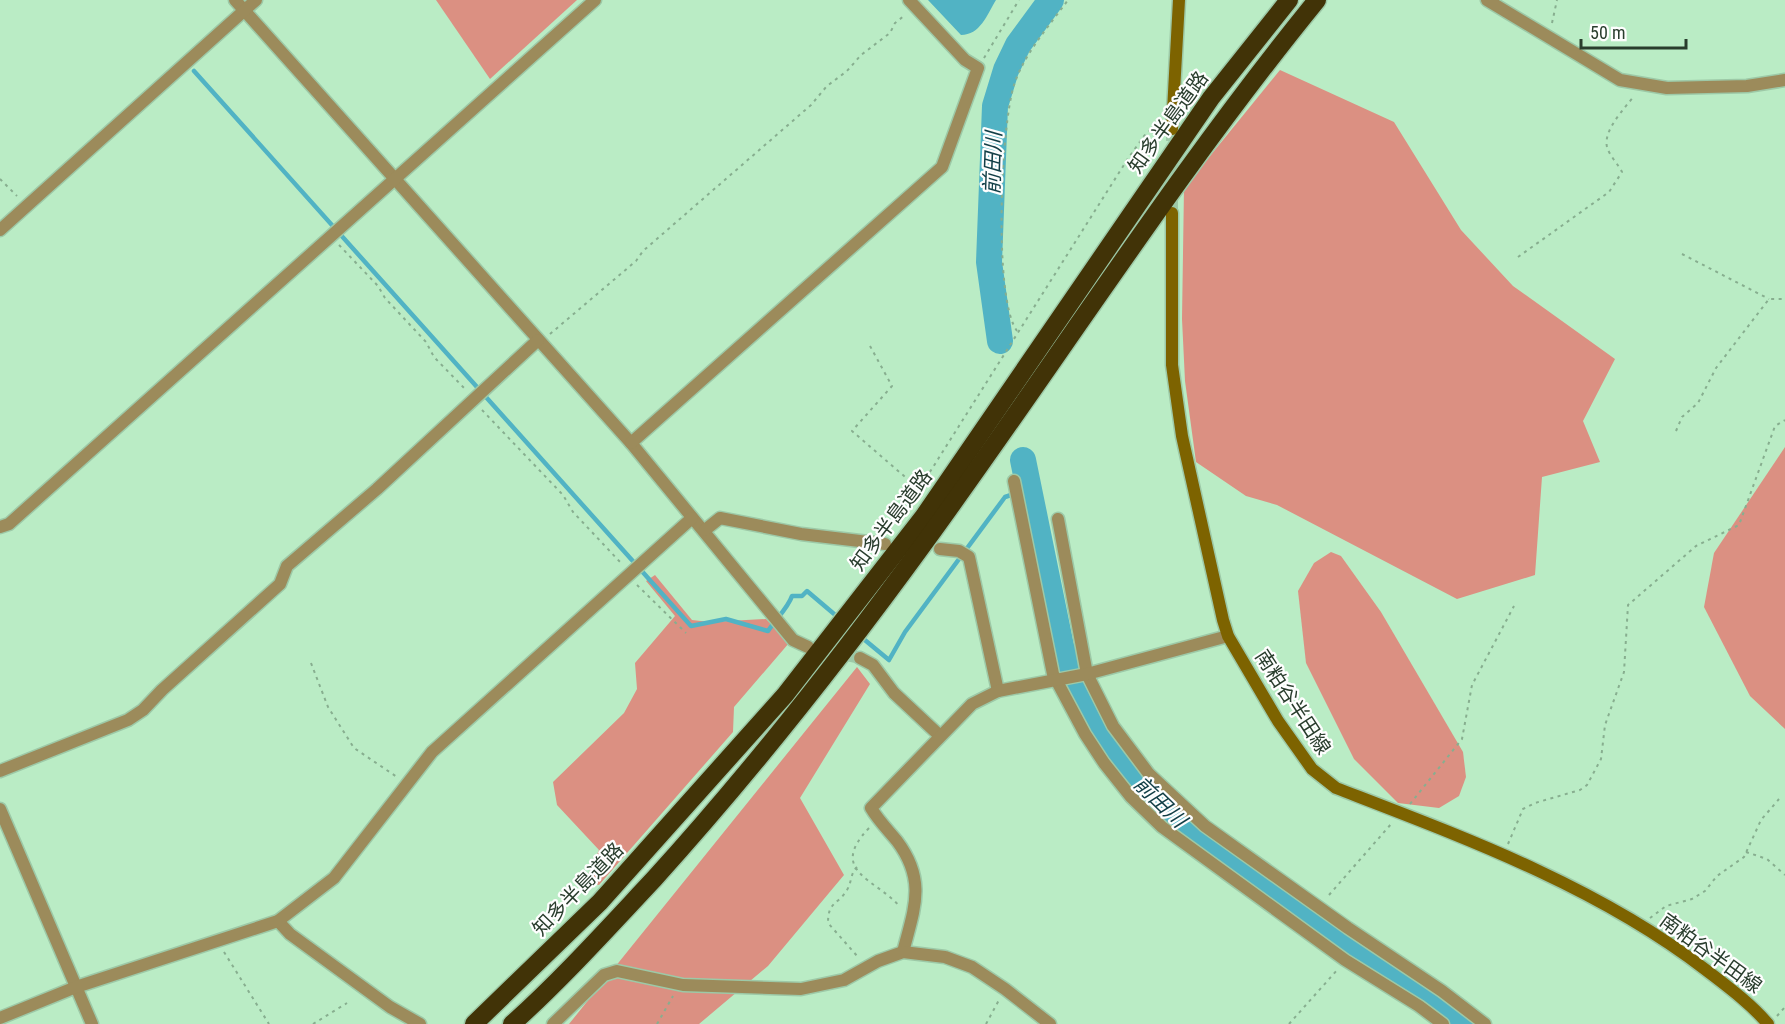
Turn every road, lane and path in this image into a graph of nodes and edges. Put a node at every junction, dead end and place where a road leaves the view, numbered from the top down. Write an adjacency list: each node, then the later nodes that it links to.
1 (235, 0): 12 (street)
2 (256, 0): 12 (street)
3 (595, 0): 19 (street)
4 (1019, 0): 14 (path)
5 (1068, 0): 28 (path)
6 (1179, 0): 17 (main road)
7 (1289, 0): 80 (highway, 知多半島道路)
8 (1317, 0): 81 (highway, 知多半島道路)
9 (1487, 0): 13 (street)
10 (1557, 0): 13 (path)
11 (912, 4): 14 (street); 29 (path)
12 (244, 10): 19 (street); 21 (street)
13 (1544, 34): 16 (street)
14 (978, 68): 33 (street)
15 (1785, 80): 16 (street)
16 (1640, 85): 25 (path)
17 (1173, 114): 18 (main road); 28 (path)
18 (1172, 129)
19 (395, 177): 29 (street); 38 (street)
20 (0, 179): 21 (path)
21 (27, 205): 23 (street)
22 (1172, 213): 45 (main road, 南粕谷半田線)
23 (0, 230)
24 (1682, 254): 26 (path)
25 (1518, 257)
26 (1769, 299): 27 (path); 32 (path)
27 (1785, 299)
28 (1017, 331): 35 (path)
29 (540, 341): 33 (street); 53 (street)
30 (870, 346): 35 (path)
31 (1785, 420): 60 (path)
32 (1676, 431)
33 (632, 443): 36 (street)
34 (1014, 481): 50 (street)
35 (919, 489): 40 (path)
36 (692, 518): 39 (street); 42 (street)
37 (1058, 519): 49 (street)
38 (0, 527)
39 (705, 530): 40 (street); 46 (street)
40 (881, 544)
41 (940, 549): 51 (street)
42 (628, 576): 44 (path); 54 (street)
43 (1514, 606): 57 (path)
44 (686, 633)
45 (1228, 636): 49 (street); 57 (main road, 南粕谷半田線)
46 (808, 647)
47 (860, 658): 52 (street)
48 (311, 663): 54 (path)
49 (1087, 674): 50 (street); 88 (street)
50 (1056, 680): 51 (street); 69 (street)
51 (998, 691): 52 (street)
52 (939, 735): 58 (street)
53 (0, 771)
54 (406, 783): 65 (street)
55 (1779, 799): 59 (path)
56 (0, 809): 72 (street)
57 (1401, 813): 60 (main road, 南粕谷半田線); 63 (path)
58 (874, 814): 61 (path); 68 (street)
59 (1746, 852): 62 (path); 66 (path)
60 (1503, 855): 66 (main road, 南粕谷半田線)
61 (857, 867): 64 (path); 70 (path)
62 (1785, 875)
63 (1329, 895)
64 (902, 908)
65 (278, 921): 67 (street); 79 (street)
66 (1642, 926): 89 (main road, 南粕谷半田線)
67 (218, 942): 72 (street); 77 (path)
68 (903, 952): 70 (street); 73 (street)
69 (1346, 960): 86 (path); 87 (street)
70 (866, 968): 71 (street)
71 (683, 985): 82 (street); 83 (path)
72 (76, 987): 75 (street); 76 (street)
73 (1005, 988): 84 (path); 85 (street)
74 (347, 1002): 78 (path)
75 (0, 1018)
76 (92, 1024)
77 (269, 1024)
78 (313, 1024)
79 (420, 1024)
80 (474, 1024)
81 (512, 1024)
82 (554, 1024)
83 (657, 1024)
84 (986, 1024)
85 (1050, 1024)
86 (1289, 1024)
87 (1443, 1024)
88 (1485, 1024)
89 (1767, 1024)

